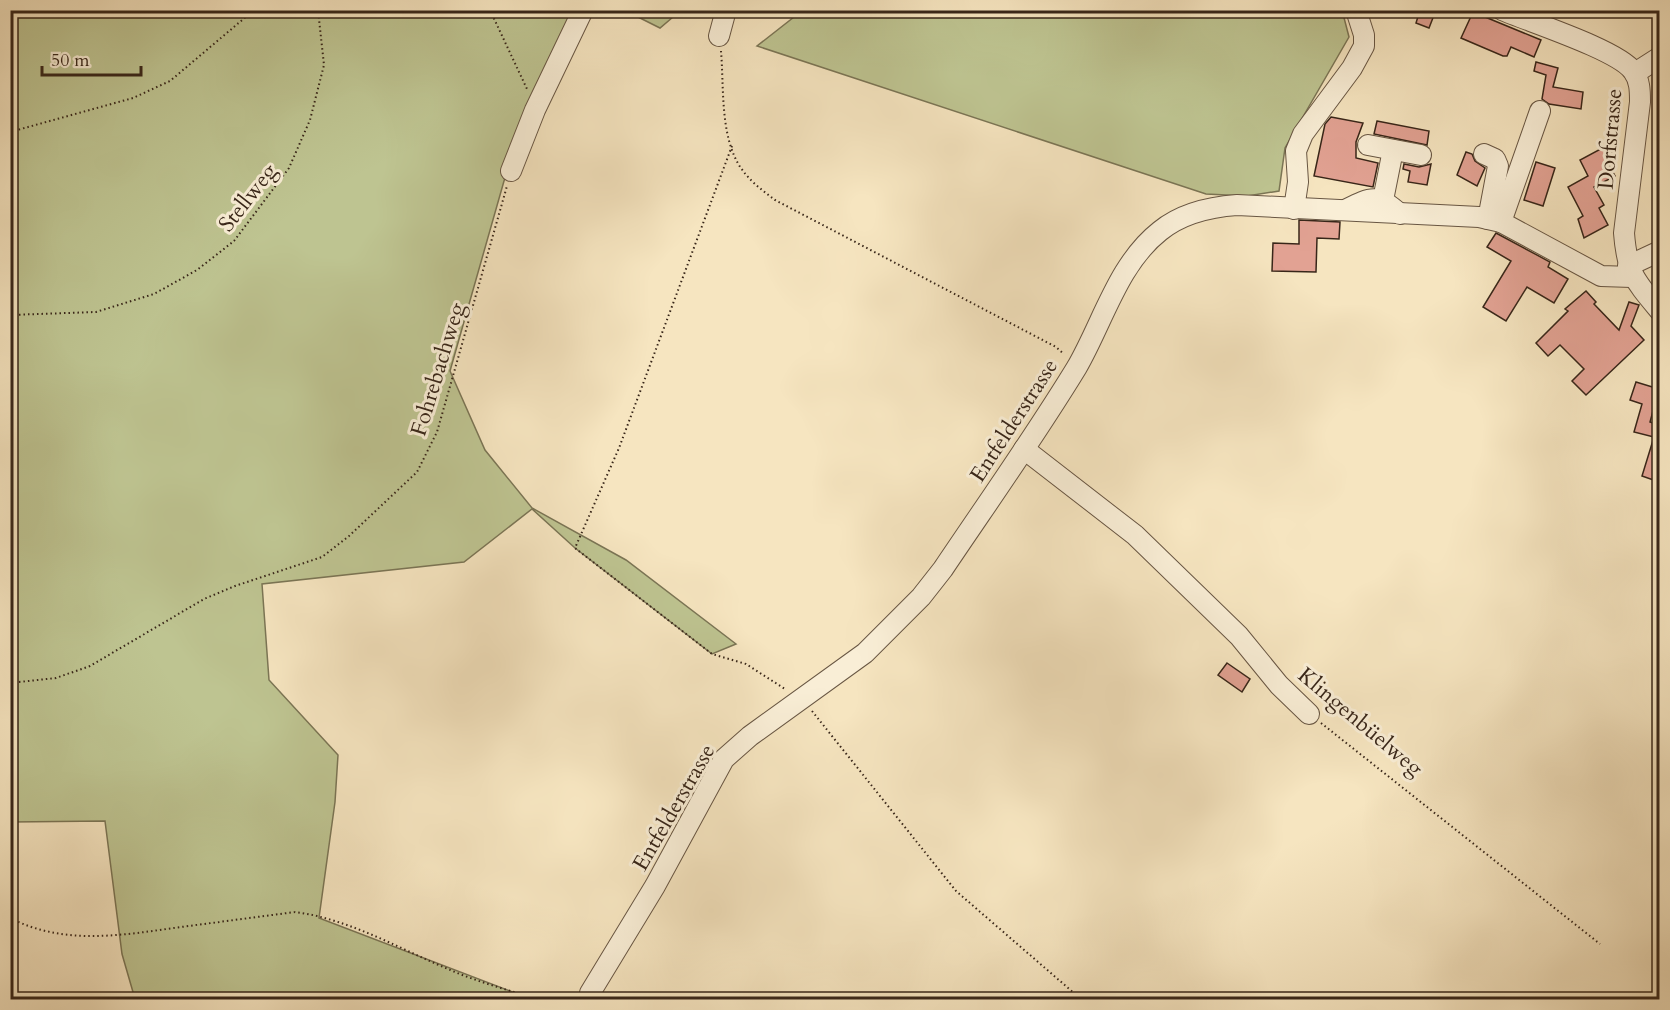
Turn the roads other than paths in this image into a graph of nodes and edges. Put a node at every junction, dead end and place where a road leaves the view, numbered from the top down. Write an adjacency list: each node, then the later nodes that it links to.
1 (583, 10): 13 (street)
2 (726, 10): 5 (street)
3 (1356, 10): 15 (street)
4 (1502, 10): 7 (street, Dorfstrasse)
5 (719, 36)
6 (1659, 57): 7 (street)
7 (1635, 73): 20 (street, Dorfstrasse)
8 (1540, 111): 18 (street)
9 (1368, 145): 10 (street)
10 (1393, 150): 12 (street); 14 (street)
11 (1484, 154): 18 (street)
12 (1421, 155)
13 (511, 171)
14 (1383, 200): 16 (street); 17 (street)
15 (1294, 209): 16 (street, Entfelderstrasse); 22 (street, Entfelderstrasse)
16 (1342, 212): 17 (street, Entfelderstrasse)
17 (1400, 214): 18 (street, Entfelderstrasse)
18 (1495, 221): 20 (street, Entfelderstrasse)
19 (1659, 251): 20 (street)
20 (1630, 272): 21 (street)
21 (1659, 311)
22 (1024, 449): 23 (street, Klingenbüelweg); 24 (street, Entfelderstrasse)
23 (1309, 714)
24 (589, 999)

